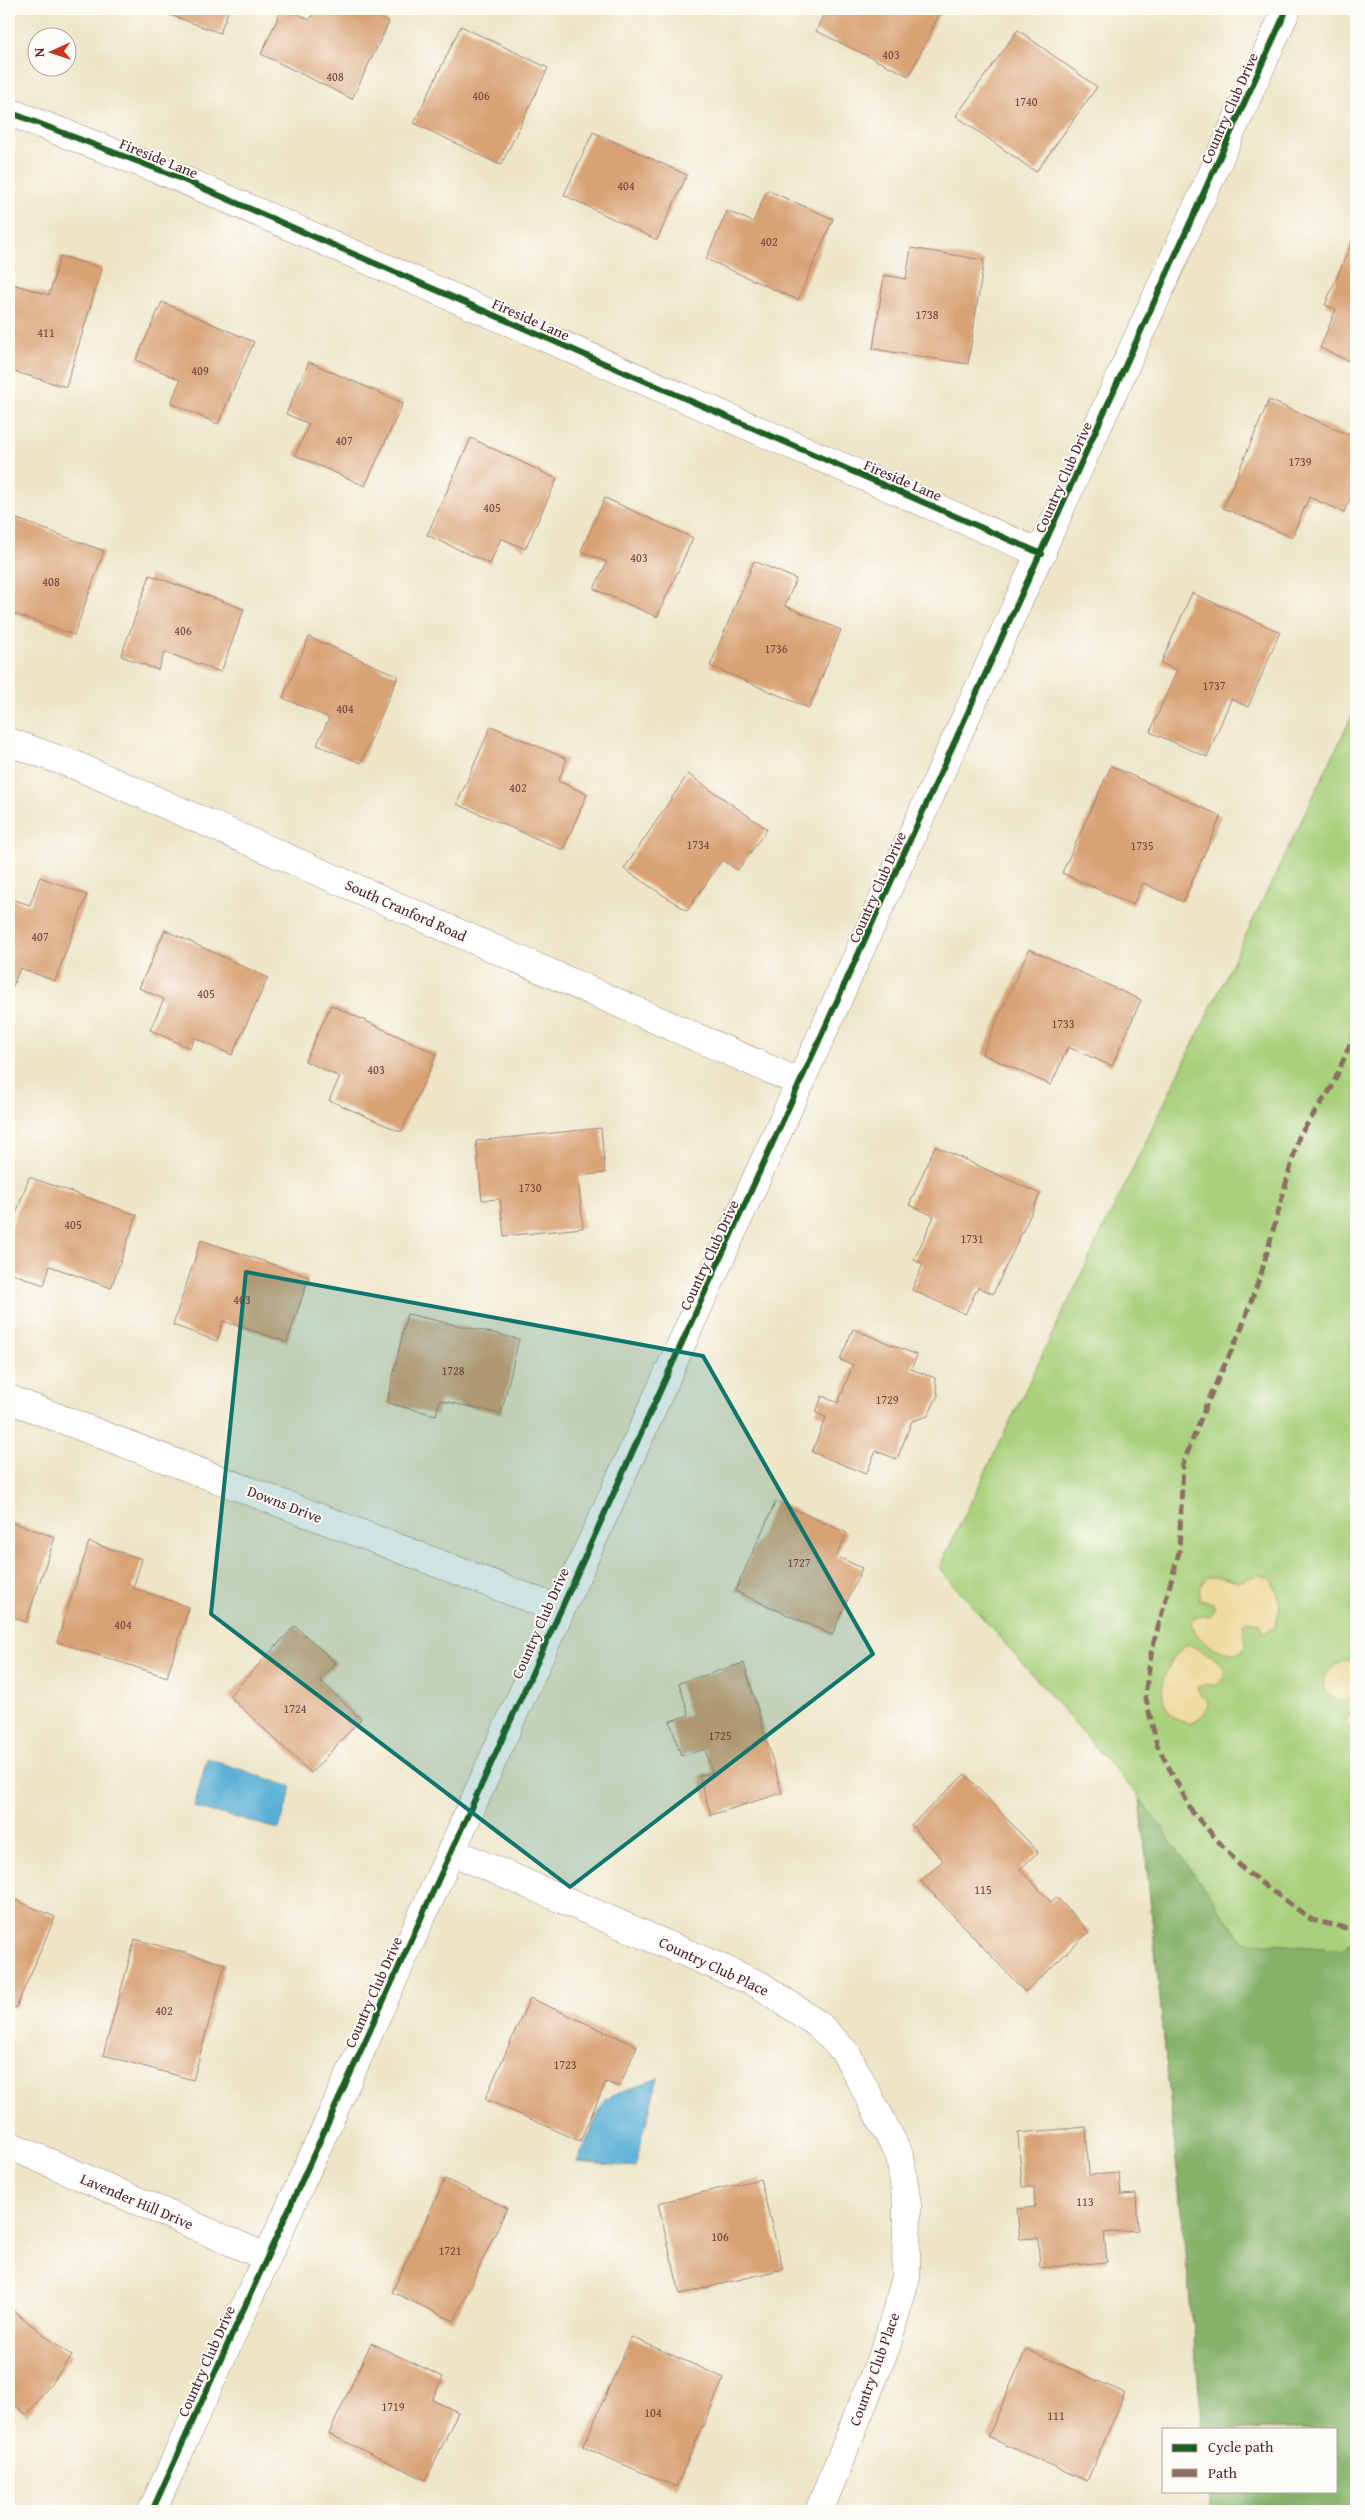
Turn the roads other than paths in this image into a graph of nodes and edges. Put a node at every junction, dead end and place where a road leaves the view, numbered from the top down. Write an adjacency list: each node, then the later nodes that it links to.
1 (1287, 9): 3 (street, Country Club Drive)
2 (9, 112): 3 (street, Fireside Lane)
3 (1042, 554): 5 (street, Country Club Drive)
4 (9, 742): 5 (street, South Cranford Road)
5 (801, 1083): 7 (street, Country Club Drive)
6 (9, 1399): 7 (street, Downs Drive)
7 (560, 1610): 8 (street, Country Club Drive)
8 (451, 1851): 10 (street, Country Club Drive); 12 (street, Country Club Place)
9 (9, 2145): 10 (street, Lavender Hill Drive)
10 (266, 2256): 11 (street, Country Club Drive)
11 (152, 2511)
12 (819, 2511)

